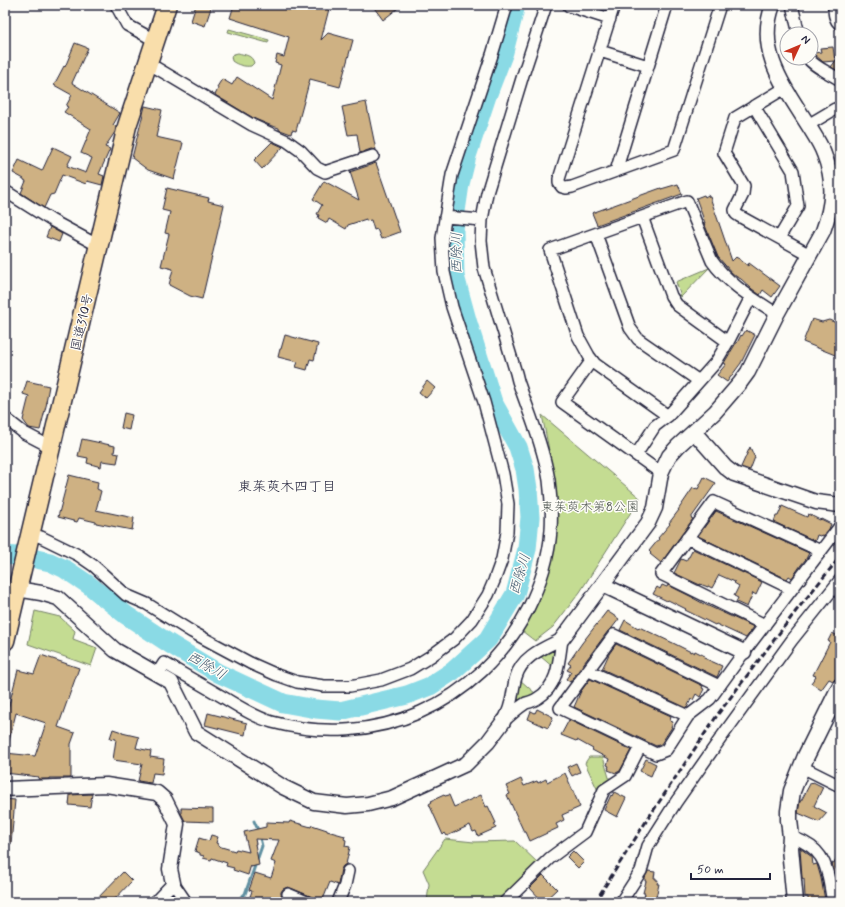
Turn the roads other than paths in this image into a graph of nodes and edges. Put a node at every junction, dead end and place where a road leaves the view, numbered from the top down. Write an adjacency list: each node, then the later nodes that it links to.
1 (116, 5): 15 (street)
2 (167, 5): 15 (highway, 国道310号)
3 (507, 5): 29 (street)
4 (546, 5): 31 (street)
5 (614, 5): 12 (street)
6 (667, 5): 18 (street)
7 (720, 5): 26 (street)
8 (773, 5): 21 (street)
9 (792, 5): 14 (street)
10 (834, 5): 13 (street)
11 (569, 6): 12 (street)
12 (610, 20): 16 (street)
13 (840, 24)
14 (797, 26)
15 (156, 41): 17 (highway, 国道310号)
16 (600, 51): 18 (street); 26 (street)
17 (148, 63): 25 (street); 34 (highway, 国道310号)
18 (648, 66): 26 (street)
19 (816, 66): 20 (street)
20 (840, 80)
21 (784, 88): 22 (street); 24 (street)
22 (754, 106): 33 (street); 33 (street)
23 (840, 109): 24 (street)
24 (808, 125): 27 (street)
25 (373, 156)
26 (616, 171)
27 (836, 189): 35 (street)
28 (5, 191): 34 (street)
29 (447, 217): 31 (street); 49 (street)
30 (642, 217): 32 (street); 36 (street); 38 (street)
31 (480, 220): 61 (street)
32 (596, 234): 39 (street); 40 (street)
33 (779, 238): 35 (street)
34 (99, 246): 44 (highway, 国道310号)
35 (810, 255): 37 (street)
36 (750, 297): 37 (street); 38 (street)
37 (777, 314): 43 (street)
38 (728, 342): 40 (street)
39 (592, 360): 41 (street); 45 (street)
40 (699, 381): 41 (street)
41 (668, 416): 45 (street)
42 (5, 418): 44 (street)
43 (694, 432): 46 (street); 47 (street)
44 (50, 447): 49 (highway, 国道310号)
45 (636, 455): 46 (street)
46 (661, 473): 54 (street)
47 (840, 505)
48 (840, 526): 51 (street)
49 (30, 537): 53 (highway, 国道310号)
50 (687, 538): 51 (street); 55 (street); 56 (street)
51 (821, 551): 55 (street)
52 (840, 580): 79 (street)
53 (19, 583): 58 (highway, 国道310号); 61 (street)
54 (603, 585): 57 (street); 59 (street)
55 (792, 589): 56 (street)
56 (765, 625): 59 (street)
57 (562, 639): 65 (street); 65 (street)
58 (5, 641)
59 (744, 652): 62 (street)
60 (589, 671): 62 (street); 64 (street); 66 (street)
61 (157, 674): 65 (street)
62 (719, 686): 64 (street)
63 (840, 687): 67 (main road)
64 (688, 716): 66 (street)
65 (503, 722)
66 (640, 747): 78 (street)
67 (802, 767): 68 (street); 70 (main road)
68 (840, 786)
69 (5, 789): 72 (street)
70 (791, 837): 80 (main road); 81 (street)
71 (348, 871): 77 (street)
72 (173, 883): 74 (street); 75 (street)
73 (288, 894): 76 (street)
74 (154, 902)
75 (186, 902)
76 (307, 902)
77 (338, 902)
78 (505, 902)
79 (621, 902)
80 (795, 902)
81 (832, 902)

